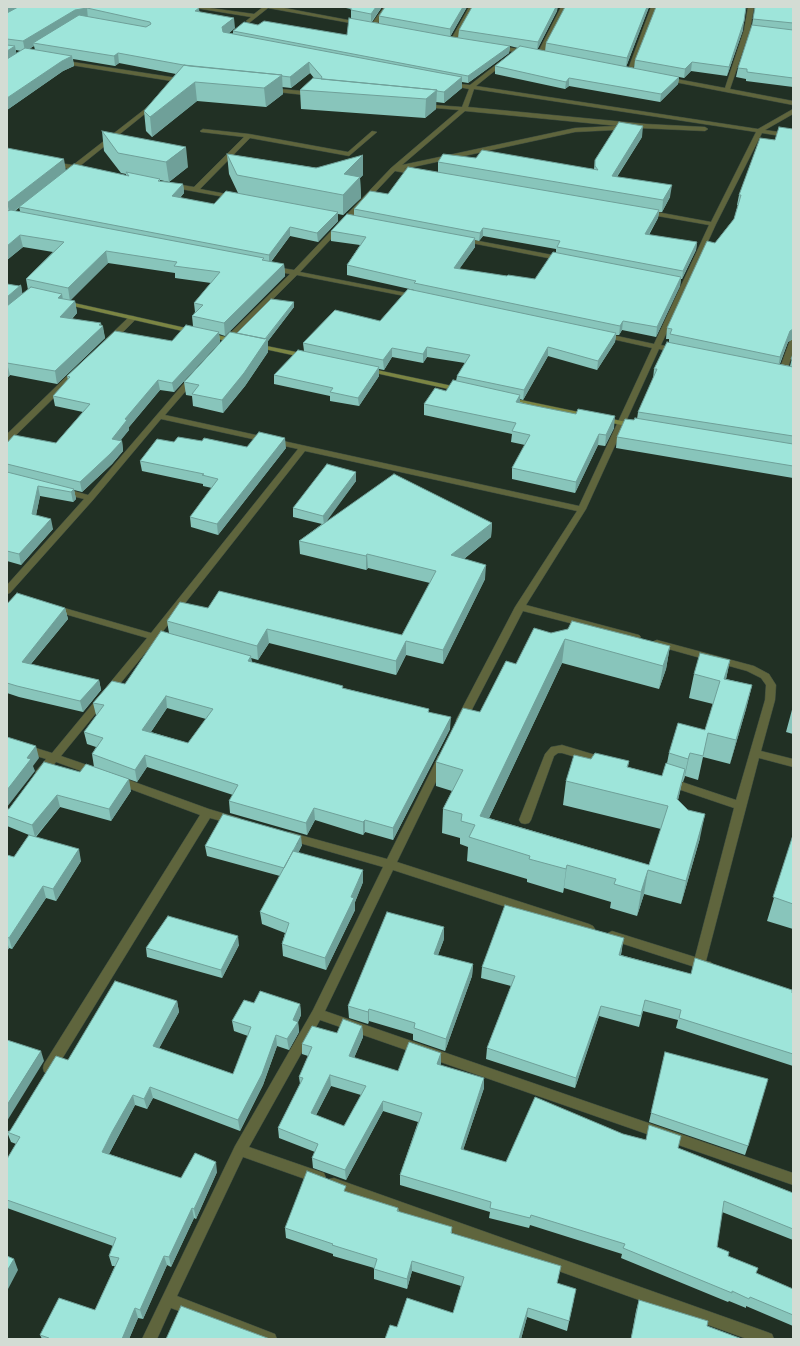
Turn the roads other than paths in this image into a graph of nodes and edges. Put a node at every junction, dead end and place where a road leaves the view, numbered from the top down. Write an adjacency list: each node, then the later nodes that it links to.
1 (192, 7): 9 (street)
2 (266, 7): 9 (street)
3 (270, 7): 11 (street)
4 (387, 7): 11 (street)
5 (472, 7): 16 (street)
6 (564, 7): 20 (street)
7 (654, 7): 24 (street)
8 (751, 7): 13 (street)
9 (255, 16): 10 (street)
10 (243, 26)
11 (373, 26): 12 (street)
12 (380, 27)
13 (747, 30): 14 (street); 33 (street)
14 (754, 31)
15 (446, 39): 16 (street)
16 (454, 40): 17 (street)
17 (460, 42)
18 (489, 46): 19 (street)
19 (517, 51): 20 (street); 31 (street)
20 (540, 54): 21 (street)
21 (548, 56)
22 (55, 61): 27 (street)
23 (622, 70): 24 (street)
24 (629, 72): 25 (street)
25 (637, 73)
26 (659, 78): 33 (street)
27 (184, 81): 28 (street); 30 (street)
28 (191, 82)
29 (447, 83): 31 (street)
30 (178, 86)
31 (472, 87): 38 (street); 42 (street)
32 (261, 89): 34 (street)
33 (727, 91): 36 (street)
34 (324, 95)
35 (159, 100): 47 (street)
36 (793, 103)
37 (417, 104): 38 (street)
38 (464, 108): 40 (street); 48 (street)
39 (793, 111): 42 (street)
40 (646, 126): 42 (street); 48 (street)
41 (203, 130): 44 (street)
42 (760, 131): 45 (street); 56 (street)
43 (374, 132): 44 (street)
44 (249, 136): 53 (street)
45 (793, 136)
46 (44, 162): 47 (street)
47 (74, 168): 49 (street); 51 (street)
48 (393, 169): 50 (street); 60 (street)
49 (89, 170)
50 (424, 174)
51 (62, 177)
52 (165, 184): 53 (street)
53 (196, 189): 54 (street)
54 (241, 198)
55 (635, 211): 56 (street)
56 (713, 224): 68 (street)
57 (458, 239): 58 (street)
58 (568, 260)
59 (265, 266): 60 (street)
60 (296, 272): 61 (street); 66 (street)
61 (426, 299)
62 (56, 300): 63 (main road)
63 (133, 318): 66 (main road); 67 (street)
64 (595, 334): 68 (street)
65 (793, 342): 74 (street)
66 (225, 343): 70 (main road)
67 (104, 346)
68 (657, 346): 69 (street); 78 (street)
69 (688, 353)
70 (318, 359)
71 (357, 367): 75 (main road)
72 (201, 369): 77 (street)
73 (76, 373): 80 (street)
74 (793, 375)
75 (473, 392)
76 (497, 397): 78 (main road)
77 (159, 416): 81 (street); 83 (street)
78 (621, 424): 79 (main road); 84 (street)
79 (645, 428)
80 (7, 439)
81 (304, 447): 84 (street); 88 (street)
82 (52, 488): 83 (street)
83 (90, 498): 85 (street)
84 (582, 510): 87 (street)
85 (10, 594)
86 (45, 606): 88 (street)
87 (520, 607): 90 (street); 93 (street)
88 (153, 637): 89 (street); 94 (street)
89 (168, 641)
90 (457, 723)
91 (7, 743): 94 (street)
92 (446, 750): 104 (street)
93 (755, 752): 95 (street); 99 (street)
94 (53, 756): 98 (street); 100 (street)
95 (793, 763)
96 (614, 765): 101 (street)
97 (659, 779): 99 (street)
98 (35, 781)
99 (740, 806): 105 (street)
100 (207, 813): 102 (street); 108 (street)
101 (525, 820)
102 (245, 824)
103 (276, 832): 104 (street)
104 (390, 864): 105 (street); 107 (street)
105 (699, 964): 106 (street)
106 (721, 971)
107 (317, 1014): 109 (street); 110 (street)
108 (44, 1075)
109 (240, 1150): 111 (street); 114 (street)
110 (793, 1179)
111 (168, 1300): 112 (street); 113 (street)
112 (149, 1339)
113 (270, 1339)
114 (767, 1339)

